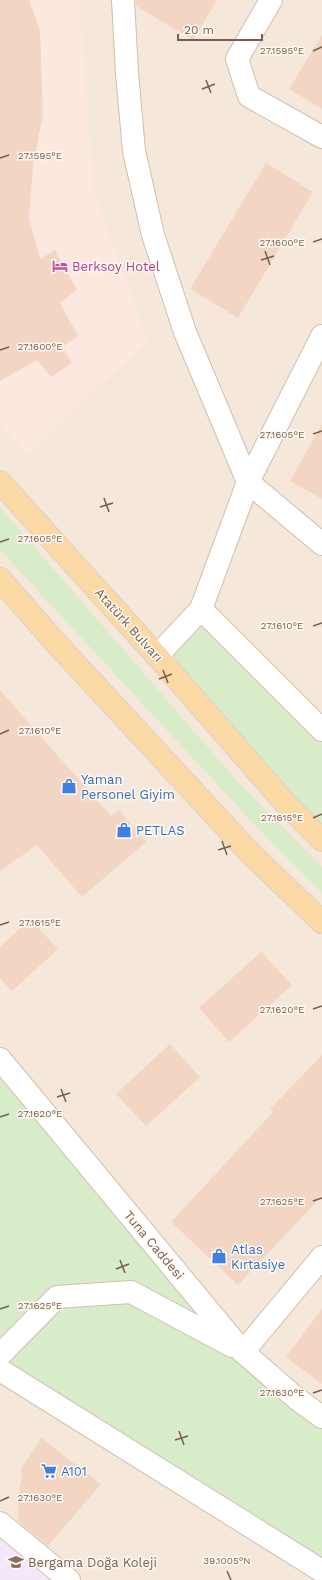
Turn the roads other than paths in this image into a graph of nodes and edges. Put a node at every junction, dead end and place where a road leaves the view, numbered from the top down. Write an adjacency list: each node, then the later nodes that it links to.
1 (123, 0): 6 (street)
2 (271, 0): 3 (street)
3 (322, 137)
4 (322, 336): 6 (street)
5 (0, 482): 10 (main road, Atatürk Bulvarı)
6 (248, 482): 7 (street); 9 (street)
7 (322, 544)
8 (0, 579): 13 (main road)
9 (201, 609): 10 (street); 11 (street)
10 (157, 656): 12 (main road, Atatürk Bulvarı)
11 (322, 730)
12 (322, 840)
13 (322, 922)
14 (0, 1059): 16 (street, Tuna Caddesi)
15 (322, 1257): 16 (street)
16 (243, 1352): 17 (street); 19 (street, Tuna Caddesi)
17 (0, 1355)
18 (0, 1370): 21 (street)
19 (322, 1417)
20 (0, 1524): 22 (street)
21 (322, 1571)
22 (69, 1580)

